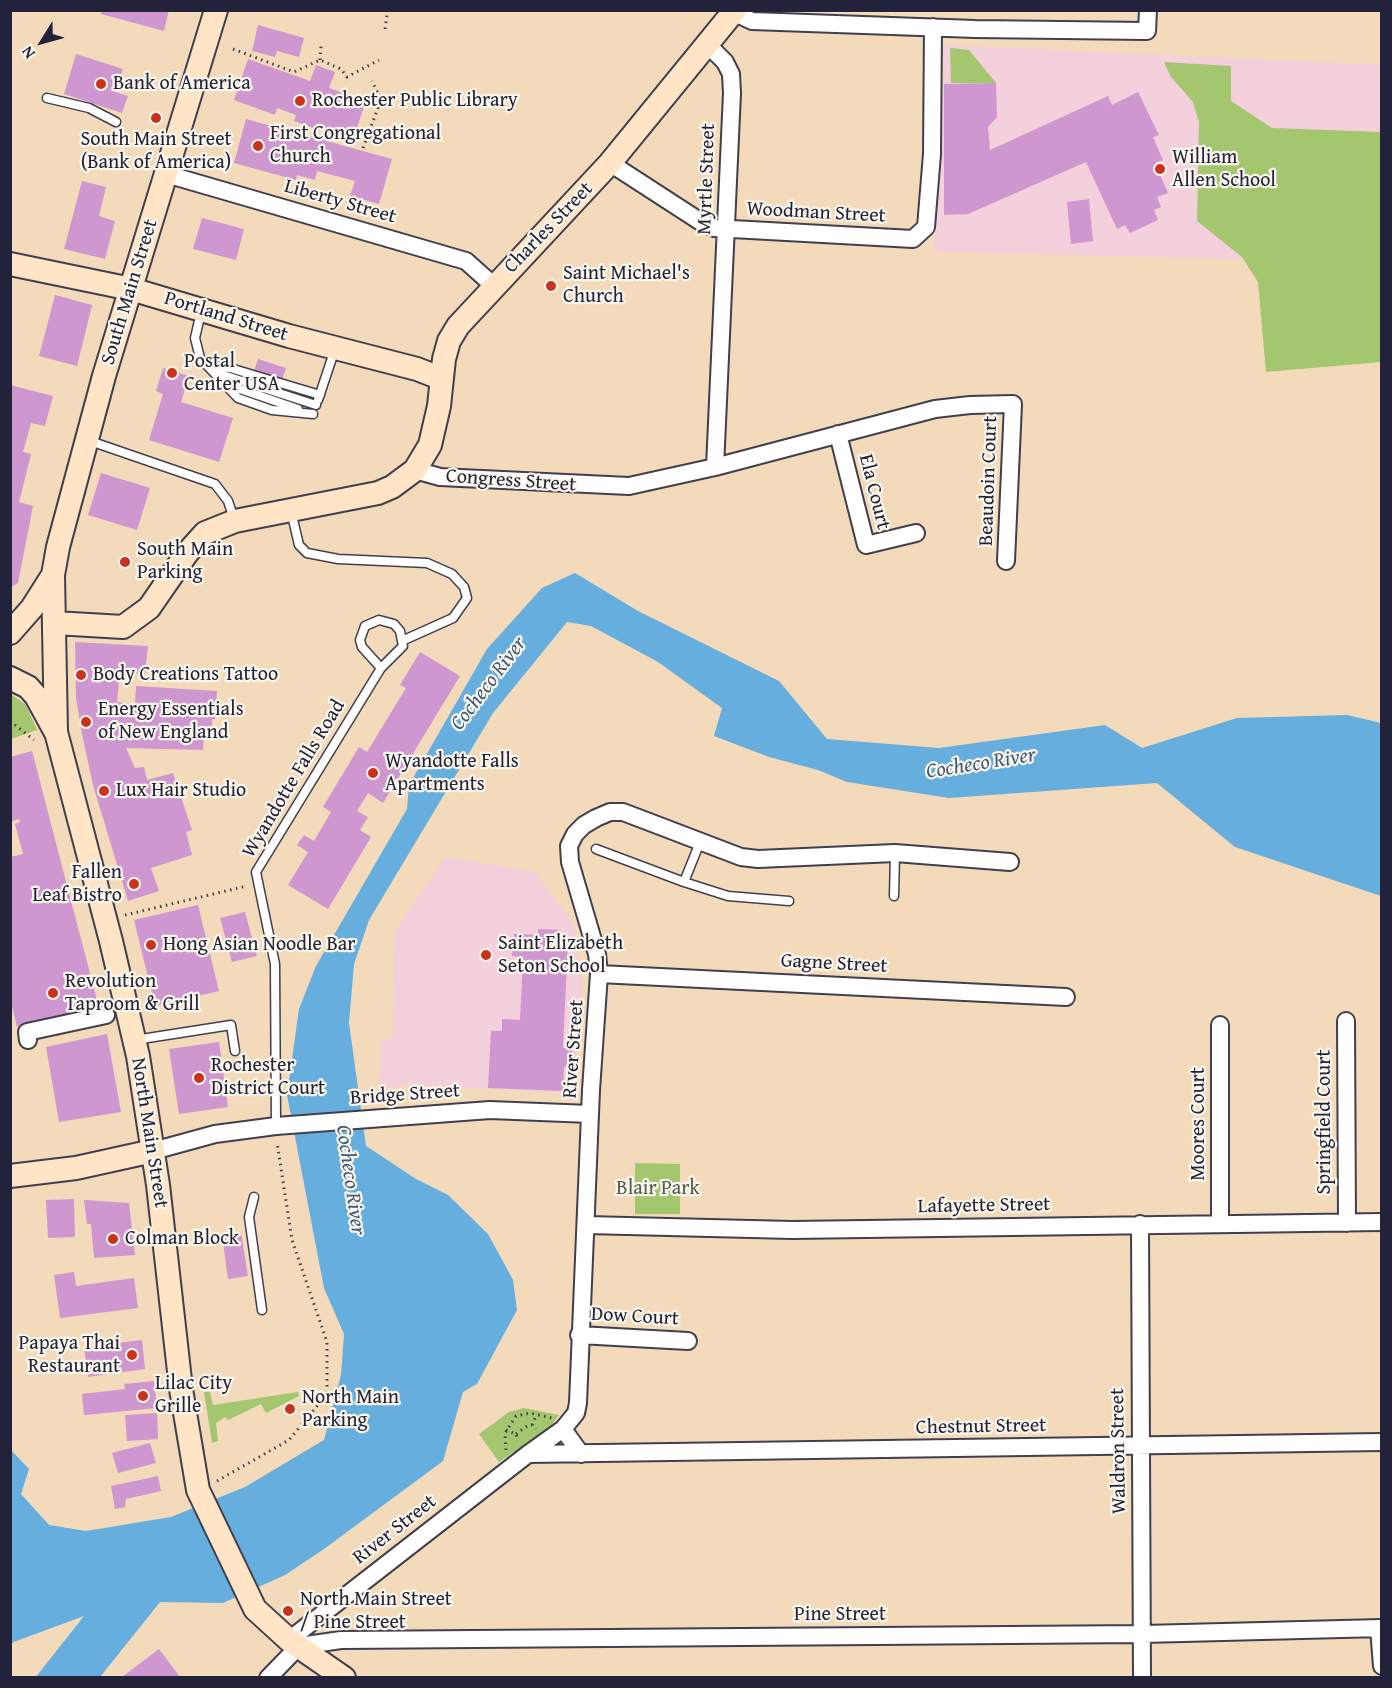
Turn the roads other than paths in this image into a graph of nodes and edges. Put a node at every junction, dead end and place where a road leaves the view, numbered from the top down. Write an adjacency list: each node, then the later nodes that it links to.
1 (216, 10): 9 (main road, South Main Street)
2 (1148, 10): 4 (street)
3 (734, 11): 4 (street); 5 (main road, Charles Street)
4 (933, 27): 10 (street, Woodman Street)
5 (708, 45): 8 (main road, Charles Street); 10 (street, Myrtle Street)
6 (47, 98): 7 (lane)
7 (116, 122)
8 (610, 163): 10 (street, Woodman Street); 12 (main road, Charles Street)
9 (166, 174): 12 (street, Liberty Street); 13 (main road, South Main Street)
10 (726, 229): 24 (street, Myrtle Street)
11 (10, 264): 13 (main road, Portland Street)
12 (494, 286): 18 (main road, Charles Street)
13 (131, 289): 14 (main road, Portland Street); 23 (main road, South Main Street)
14 (201, 310): 15 (main road, Portland Street); 16 (lane)
15 (336, 348): 18 (main road, Portland Street); 19 (lane)
16 (206, 365): 17 (lane); 19 (lane)
17 (214, 372): 21 (lane); 21 (lane)
18 (440, 378): 25 (main road, Charles Street)
19 (320, 395): 21 (lane)
20 (1013, 404): 22 (street, Congress Street); 29 (street, Beaudoin Court)
21 (316, 405)
22 (838, 434): 24 (street, Congress Street); 28 (street, Ela Court)
23 (87, 440): 27 (lane); 30 (main road, South Main Street)
24 (714, 467): 25 (street, Congress Street)
25 (415, 471): 26 (main road)
26 (291, 510): 27 (main road); 33 (lane)
27 (235, 521): 31 (main road)
28 (916, 533)
29 (1006, 561)
30 (53, 575): 31 (main road, North Main Street); 32 (main road)
31 (55, 623): 36 (main road, North Main Street)
32 (10, 633)
33 (404, 640): 34 (lane, Wyandotte Falls Road); 34 (lane)
34 (381, 669): 53 (lane, Wyandotte Falls Road)
35 (10, 678): 36 (main road)
36 (56, 732): 50 (main road, North Main Street)
37 (700, 842): 39 (street, River Street); 41 (lane); 44 (street, River Street)
38 (596, 849): 41 (lane)
39 (895, 853): 40 (street, River Street); 42 (lane)
40 (1010, 862)
41 (684, 882): 43 (lane)
42 (894, 896)
43 (789, 901)
44 (599, 974): 45 (street, Gagne Street); 52 (street, River Street)
45 (1066, 997)
46 (106, 1015): 49 (street)
47 (1346, 1021): 58 (street, Springfield Court)
48 (1220, 1025): 60 (street, Moores Court)
49 (28, 1040)
50 (134, 1040): 51 (lane); 54 (main road, North Main Street)
51 (235, 1051)
52 (591, 1113): 53 (street, Bridge Street); 61 (street, River Street)
53 (279, 1131): 54 (street, Bridge Street)
54 (153, 1151): 55 (main road); 72 (main road, North Main Street)
55 (10, 1176)
56 (254, 1197): 62 (lane)
57 (1382, 1222): 58 (street, Lafayette Street)
58 (1347, 1223): 60 (street, Lafayette Street)
59 (1140, 1224): 60 (street, Lafayette Street); 61 (street, Lafayette Street); 67 (street, Waldron Street)
60 (1220, 1224)
61 (586, 1225): 63 (street, River Street)
62 (262, 1310)
63 (579, 1335): 64 (street, Dow Court); 65 (street, River Street)
64 (688, 1341)
65 (560, 1424): 68 (street, River Street); 69 (street)
66 (1382, 1442): 67 (street, Chestnut Street)
67 (1139, 1446): 69 (street, Chestnut Street); 71 (street, Waldron Street)
68 (524, 1450): 69 (street); 72 (street, River Street)
69 (580, 1454)
70 (1380, 1628): 71 (street, Pine Street); 73 (street)
71 (1143, 1634): 72 (street, Pine Street); 76 (street, Waldron Street)
72 (294, 1643): 74 (street, River Street); 75 (main road, North Main Street)
73 (1382, 1666)
74 (268, 1677)
75 (344, 1677)
76 (1142, 1677)

